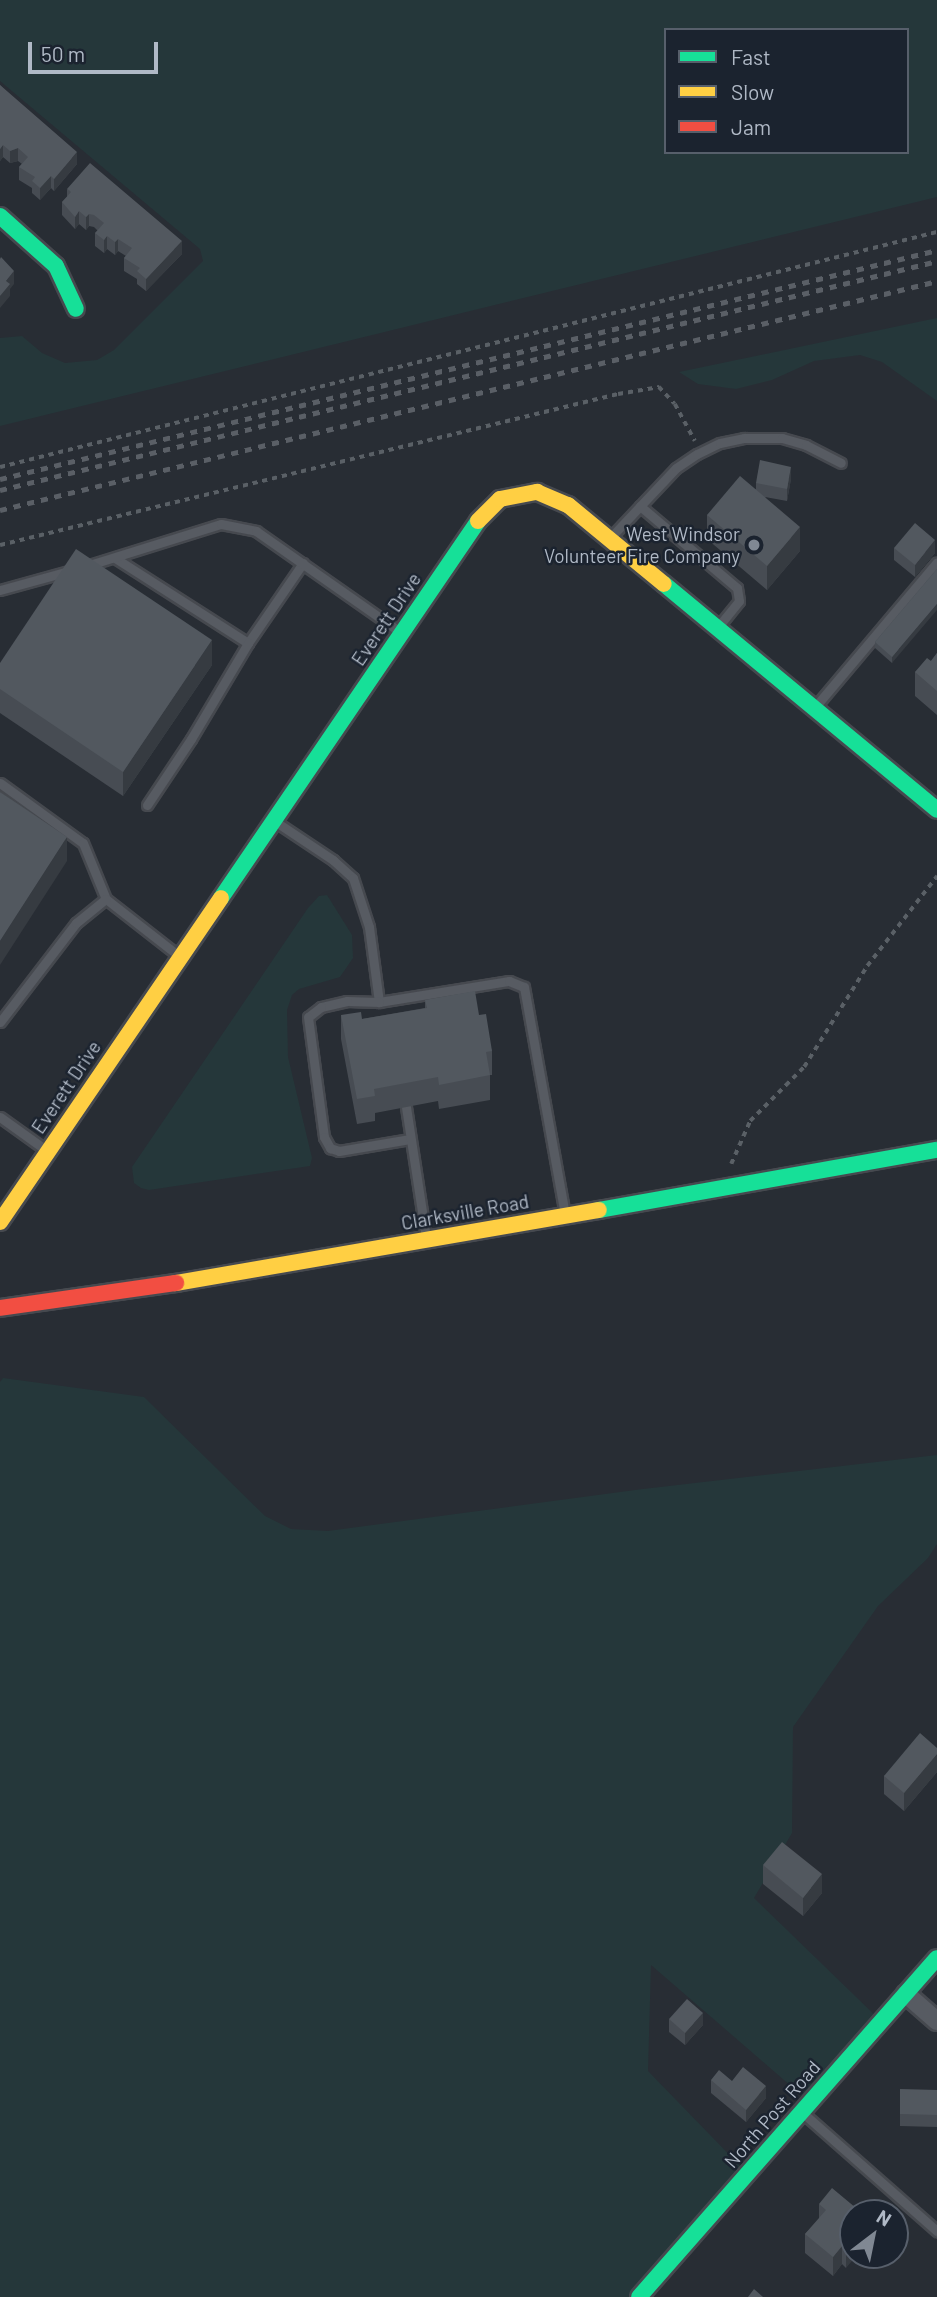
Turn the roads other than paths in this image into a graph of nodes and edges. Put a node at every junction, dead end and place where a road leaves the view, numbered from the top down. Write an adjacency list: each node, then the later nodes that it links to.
1 (0, 216): 2 (street)
2 (76, 309)
3 (841, 463): 4 (lane)
4 (640, 506): 5 (lane); 10 (lane)
5 (609, 540): 10 (street, Everett Drive); 11 (street, Everett Drive)
6 (115, 558): 8 (lane); 9 (lane); 12 (lane)
7 (937, 562): 13 (lane)
8 (303, 563): 11 (lane); 12 (lane)
9 (0, 590)
10 (717, 629): 13 (street, Everett Drive)
11 (402, 633): 17 (street, Everett Drive)
12 (248, 643): 15 (lane)
13 (814, 708): 16 (street, Everett Drive)
14 (0, 783): 18 (lane)
15 (146, 805)
16 (937, 810)
17 (274, 820): 19 (street, Everett Drive); 20 (lane)
18 (106, 899): 19 (lane); 21 (lane)
19 (180, 957): 26 (street, Everett Drive)
20 (379, 1002): 24 (lane); 27 (lane)
21 (0, 1022)
22 (406, 1107): 24 (lane)
23 (0, 1116): 26 (lane)
24 (411, 1139): 29 (lane)
25 (937, 1150): 27 (street, Clarksville Road)
26 (47, 1152): 28 (street, Everett Drive)
27 (565, 1215): 29 (street, Clarksville Road)
28 (0, 1222)
29 (427, 1240): 30 (street, Clarksville Road)
30 (0, 1308)
31 (937, 1958): 32 (street, North Post Road)
32 (906, 1994): 33 (street); 34 (street, North Post Road)
33 (937, 2021)
34 (802, 2112): 35 (lane); 36 (street, North Post Road)
35 (937, 2231)
36 (639, 2297)

